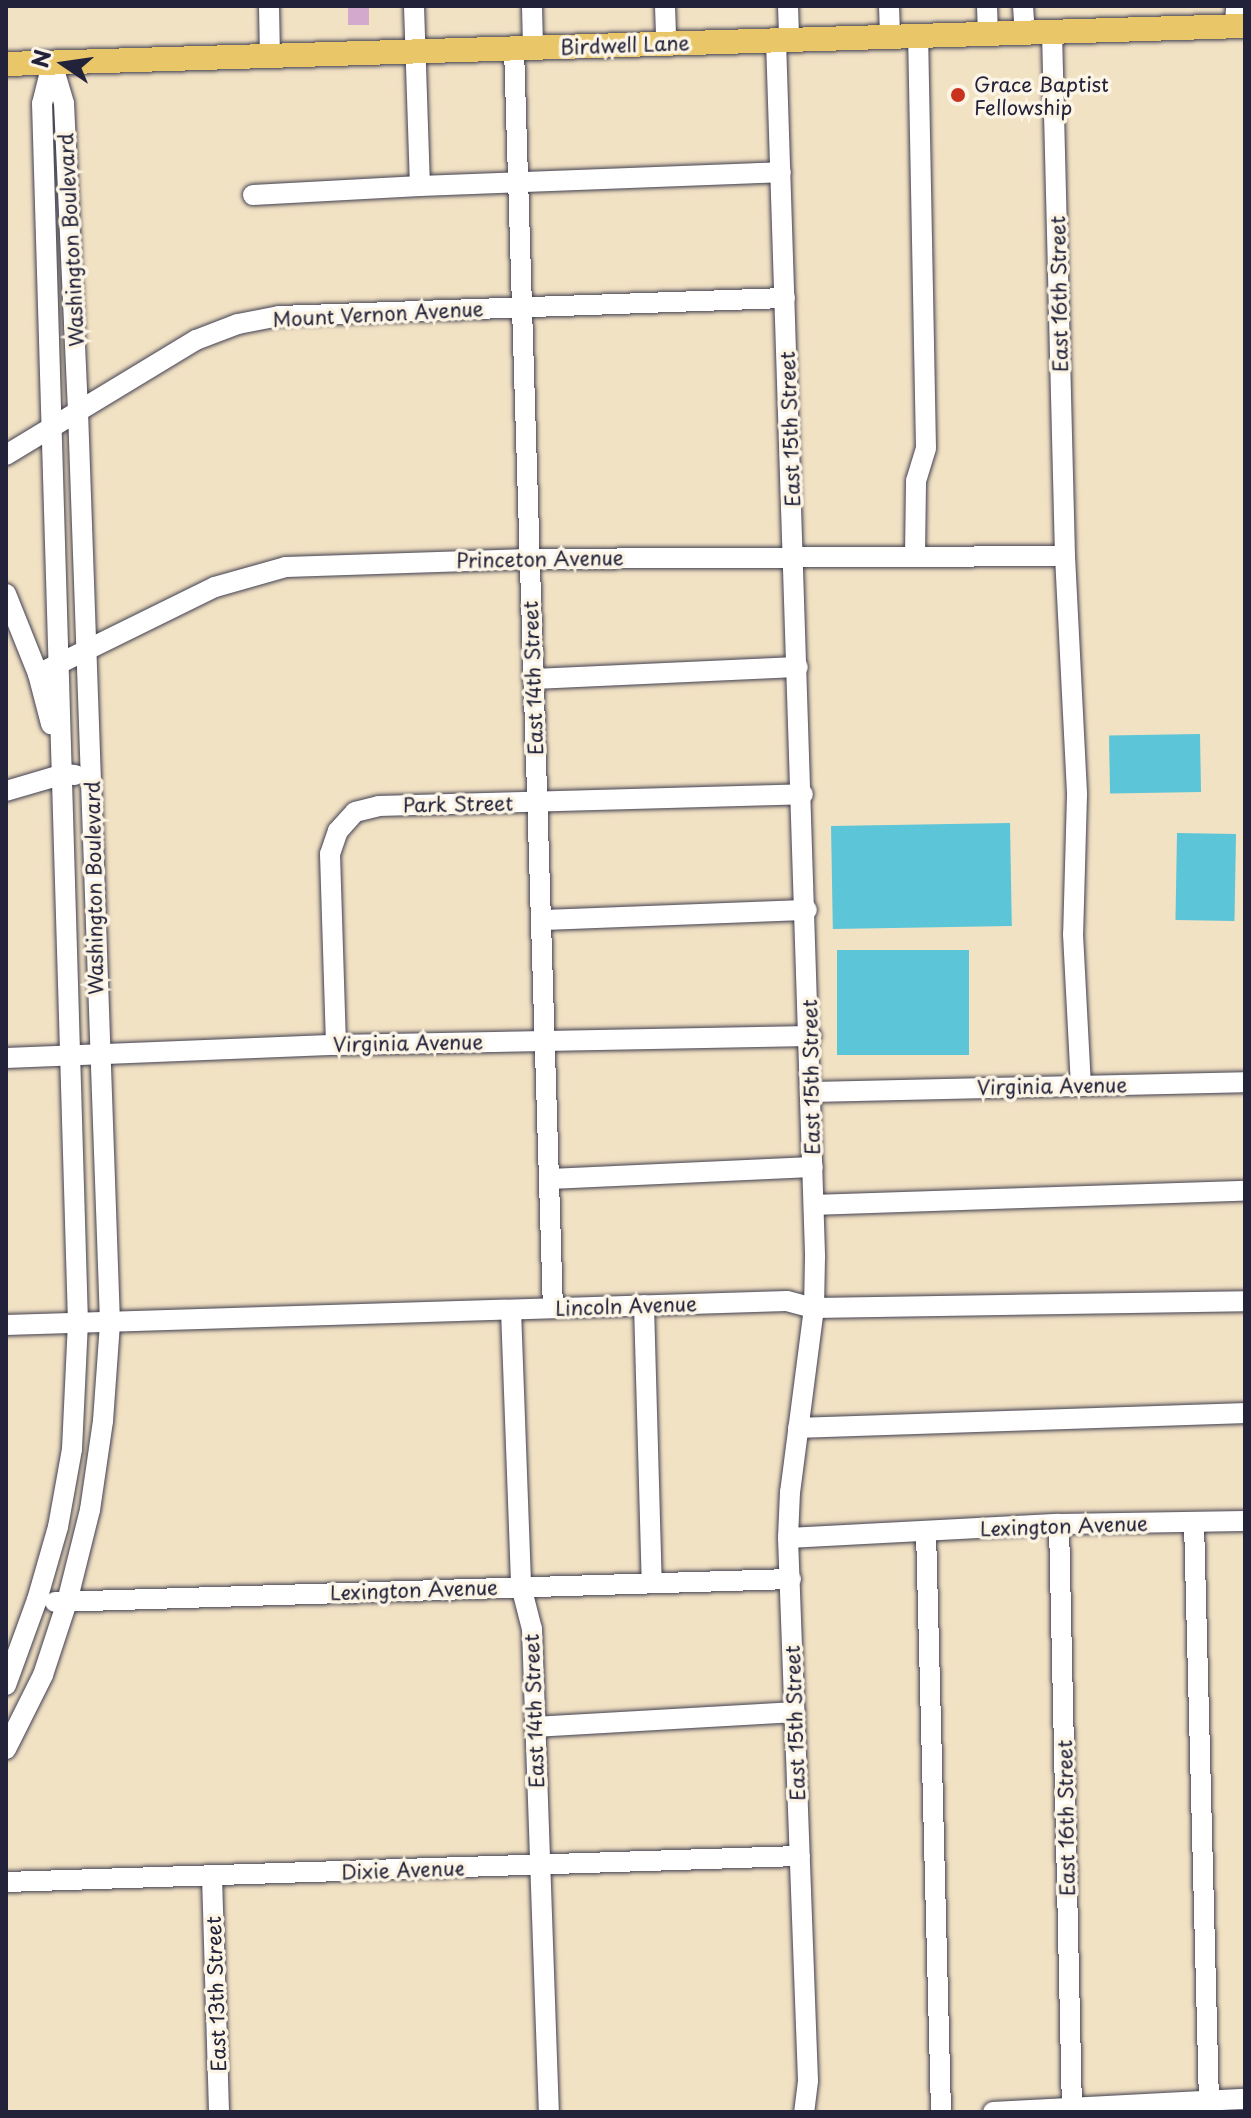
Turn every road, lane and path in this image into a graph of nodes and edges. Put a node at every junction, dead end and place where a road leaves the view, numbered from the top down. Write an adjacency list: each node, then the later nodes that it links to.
1 (269, 6): 19 (street)
2 (414, 6): 18 (street)
3 (532, 6): 17 (street, East 14th Street)
4 (665, 6): 16 (street)
5 (788, 6): 15 (street, East 15th Street)
6 (889, 6): 14 (street)
7 (987, 6): 12 (street)
8 (1023, 6): 11 (street)
9 (1239, 20): 10 (main road, Birdwell Lane)
10 (1052, 32): 11 (main road, Birdwell Lane); 33 (street, East 16th Street)
11 (1025, 33): 12 (main road, Birdwell Lane)
12 (988, 34): 13 (main road, Birdwell Lane)
13 (918, 36): 14 (main road, Birdwell Lane); 32 (street)
14 (890, 37): 15 (main road, Birdwell Lane)
15 (783, 40): 16 (main road, Birdwell Lane); 22 (street, East 15th Street)
16 (666, 44): 17 (main road, Birdwell Lane)
17 (523, 48): 18 (main road, Birdwell Lane); 23 (street, East 14th Street)
18 (416, 52): 19 (main road, Birdwell Lane); 24 (street)
19 (270, 56): 20 (main road, Birdwell Lane)
20 (52, 63): 21 (main road, Birdwell Lane); 28 (street, Washington Boulevard); 29 (street, Washington Boulevard)
21 (6, 64)
22 (781, 172): 23 (street); 26 (street, East 15th Street)
23 (518, 184): 24 (street); 27 (street, East 14th Street)
24 (420, 186): 25 (street)
25 (253, 195)
26 (785, 298): 27 (street, Mount Vernon Avenue); 31 (street, East 15th Street)
27 (522, 308): 28 (street, Mount Vernon Avenue); 34 (street, East 14th Street)
28 (78, 411): 29 (street, Mount Vernon Avenue); 36 (street, Washington Boulevard)
29 (51, 429): 30 (street, Mount Vernon Avenue); 38 (street, Washington Boulevard)
30 (6, 455)
31 (794, 555): 32 (street, Princeton Avenue); 34 (street, Princeton Avenue); 37 (street, East 15th Street)
32 (915, 555): 33 (street, Princeton Avenue)
33 (1065, 556): 54 (street, East 16th Street)
34 (529, 559): 36 (street, Princeton Avenue); 39 (street, East 14th Street)
35 (6, 594): 38 (street)
36 (88, 649): 38 (street, Princeton Avenue); 41 (street, Washington Boulevard)
37 (798, 667): 39 (street); 43 (street, East 15th Street)
38 (47, 669): 40 (street, Washington Boulevard)
39 (533, 679): 44 (street, East 14th Street)
40 (64, 774): 41 (street); 42 (street); 51 (street, Washington Boulevard)
41 (91, 777): 50 (street, Washington Boulevard)
42 (6, 791)
43 (803, 794): 44 (street, Park Street); 45 (street, East 15th Street)
44 (537, 802): 46 (street, East 14th Street); 49 (street, Park Street)
45 (807, 910): 46 (street); 47 (street, East 15th Street)
46 (541, 920): 48 (street, East 14th Street)
47 (811, 1036): 48 (street, Virginia Avenue); 55 (street, East 15th Street)
48 (546, 1040): 49 (street, Virginia Avenue); 57 (street, East 14th Street)
49 (336, 1045): 50 (street, Virginia Avenue)
50 (98, 1054): 51 (street, Virginia Avenue); 66 (street, Washington Boulevard)
51 (69, 1055): 52 (street, Virginia Avenue); 65 (street, Washington Boulevard)
52 (6, 1058)
53 (1245, 1082): 54 (street, Virginia Avenue)
54 (1081, 1085): 55 (street, Virginia Avenue)
55 (811, 1092): 56 (street, East 15th Street)
56 (813, 1167): 57 (street); 59 (street, East 15th Street)
57 (549, 1179): 62 (street, East 14th Street)
58 (1245, 1191): 59 (street)
59 (814, 1205): 63 (street, East 15th Street)
60 (1245, 1301): 63 (street, Lincoln Avenue)
61 (644, 1305): 62 (street, Lincoln Avenue); 63 (street, Lincoln Avenue); 76 (street)
62 (553, 1308): 64 (street, Lincoln Avenue)
63 (814, 1308): 69 (street, East 15th Street)
64 (511, 1310): 66 (street, Lincoln Avenue); 77 (street, East 14th Street)
65 (78, 1323): 66 (street, Lincoln Avenue); 67 (street, Lincoln Avenue); 78 (street, Washington Boulevard)
66 (110, 1323): 79 (street, Washington Boulevard)
67 (6, 1325)
68 (1245, 1413): 69 (street)
69 (798, 1428): 74 (street, East 15th Street)
70 (1245, 1521): 71 (street, Lexington Avenue)
71 (1194, 1522): 72 (street, Lexington Avenue); 89 (street)
72 (1059, 1524): 73 (street, Lexington Avenue); 90 (street, East 16th Street)
73 (926, 1531): 74 (street, Lexington Avenue); 94 (street)
74 (788, 1538): 75 (street, East 15th Street)
75 (791, 1579): 76 (street, Lexington Avenue); 81 (street, East 15th Street)
76 (652, 1583): 77 (street, Lexington Avenue)
77 (521, 1586): 79 (street, Lexington Avenue); 82 (street, East 14th Street)
78 (37, 1600): 79 (street, Lexington Avenue); 80 (street, Washington Boulevard)
79 (67, 1602): 83 (street, Washington Boulevard)
80 (6, 1685)
81 (795, 1712): 82 (street); 84 (street, East 15th Street)
82 (535, 1727): 85 (street, East 14th Street)
83 (6, 1749)
84 (800, 1856): 85 (street, Dixie Avenue); 93 (street, East 15th Street)
85 (539, 1865): 86 (street, Dixie Avenue); 92 (street, East 14th Street)
86 (212, 1876): 87 (street, Dixie Avenue); 91 (street, East 13th Street)
87 (6, 1882)
88 (1245, 2099): 89 (street)
89 (1209, 2101): 90 (street)
90 (1072, 2110): 95 (street)
91 (219, 2112)
92 (549, 2112)
93 (804, 2112)
94 (941, 2112)
95 (993, 2112)

